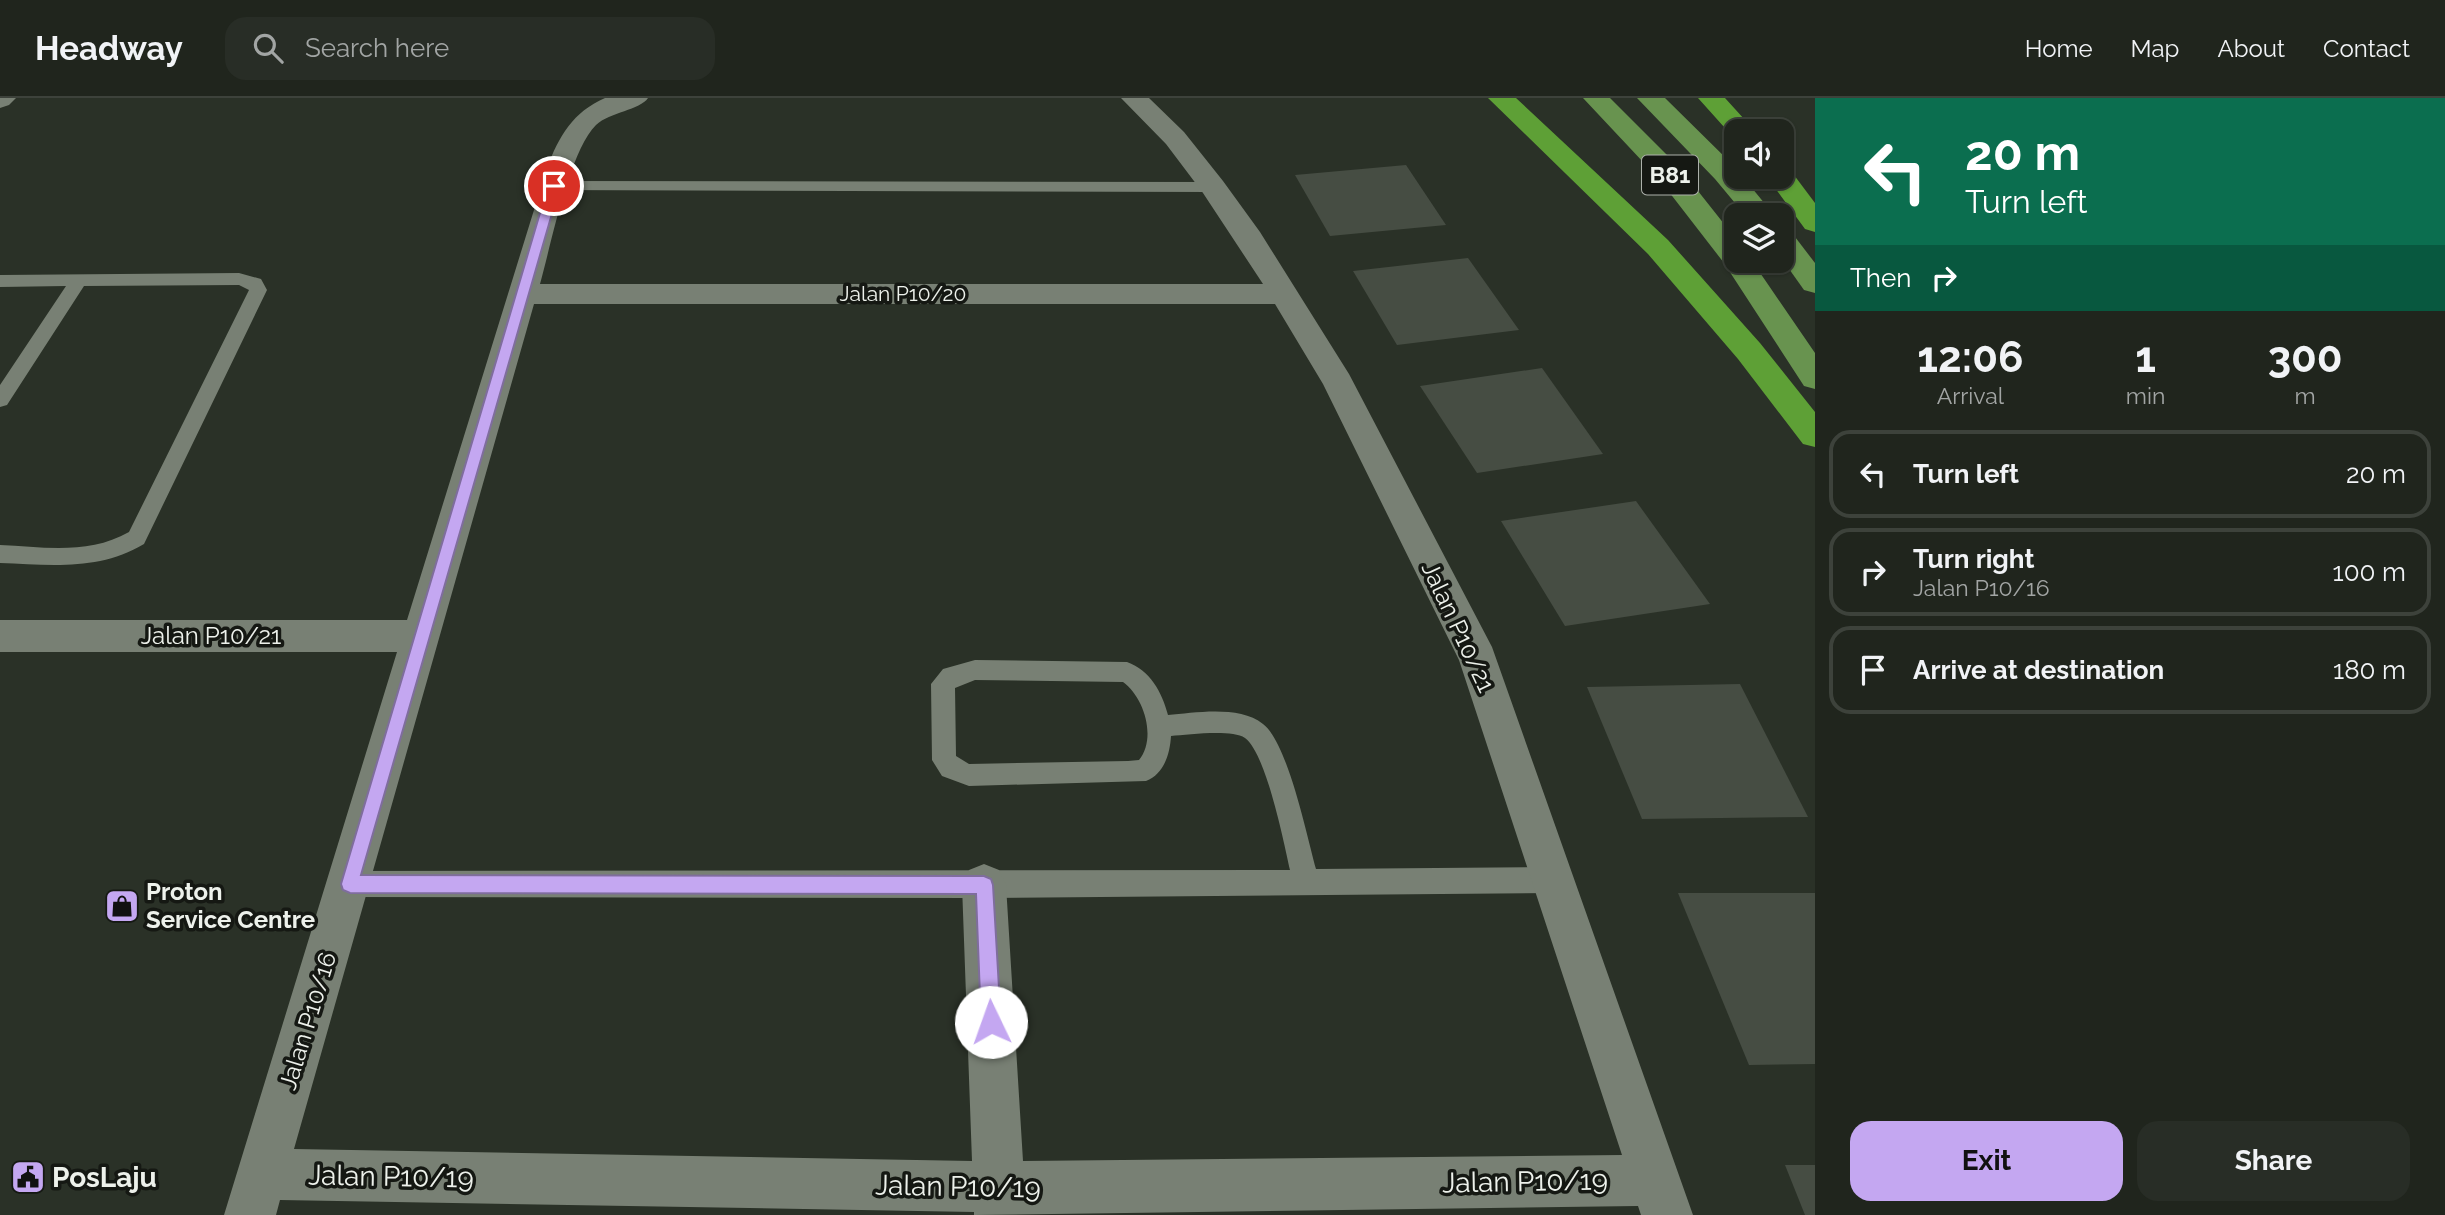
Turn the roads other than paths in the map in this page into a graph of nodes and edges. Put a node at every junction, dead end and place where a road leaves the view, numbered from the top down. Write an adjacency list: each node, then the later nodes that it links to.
1 (635, 98): 8 (street, Jalan P10/16)
2 (1134, 98): 9 (street, Jalan P10/21)
3 (1501, 98): 23 (highway)
4 (1596, 98): 13 (main road, B81)
5 (1650, 98): 11 (main road, B81)
6 (1711, 98): 7 (highway)
7 (1731, 119)
8 (554, 186): 9 (lane); 19 (street, Jalan P10/16)
9 (1213, 187): 20 (street, Jalan P10/21)
10 (1790, 189): 12 (highway)
11 (1750, 203)
12 (1815, 223)
13 (1724, 243)
14 (1794, 256): 18 (main road)
15 (1746, 273): 21 (main road, B81)
16 (0, 281): 17 (lane)
17 (79, 281): 22 (lane); 24 (lane)
18 (1815, 283)
19 (522, 295): 20 (street, Jalan P10/20); 26 (street, Jalan P10/16)
20 (1284, 295): 28 (street, Jalan P10/21)
21 (1815, 378)
22 (0, 400)
23 (1815, 435)
24 (0, 554)
25 (0, 636): 26 (street, Jalan P10/21)
26 (421, 636): 30 (street, Jalan P10/16)
27 (1158, 726): 27 (lane); 29 (lane)
28 (1553, 880): 29 (lane); 33 (street, Jalan P10/21)
29 (1307, 882): 31 (lane)
30 (350, 884): 31 (lane); 32 (street, Jalan P10/16)
31 (984, 885): 34 (street)
32 (256, 1195): 34 (street, Jalan P10/19)
33 (1661, 1197): 34 (street, Jalan P10/19)
34 (1000, 1201)

